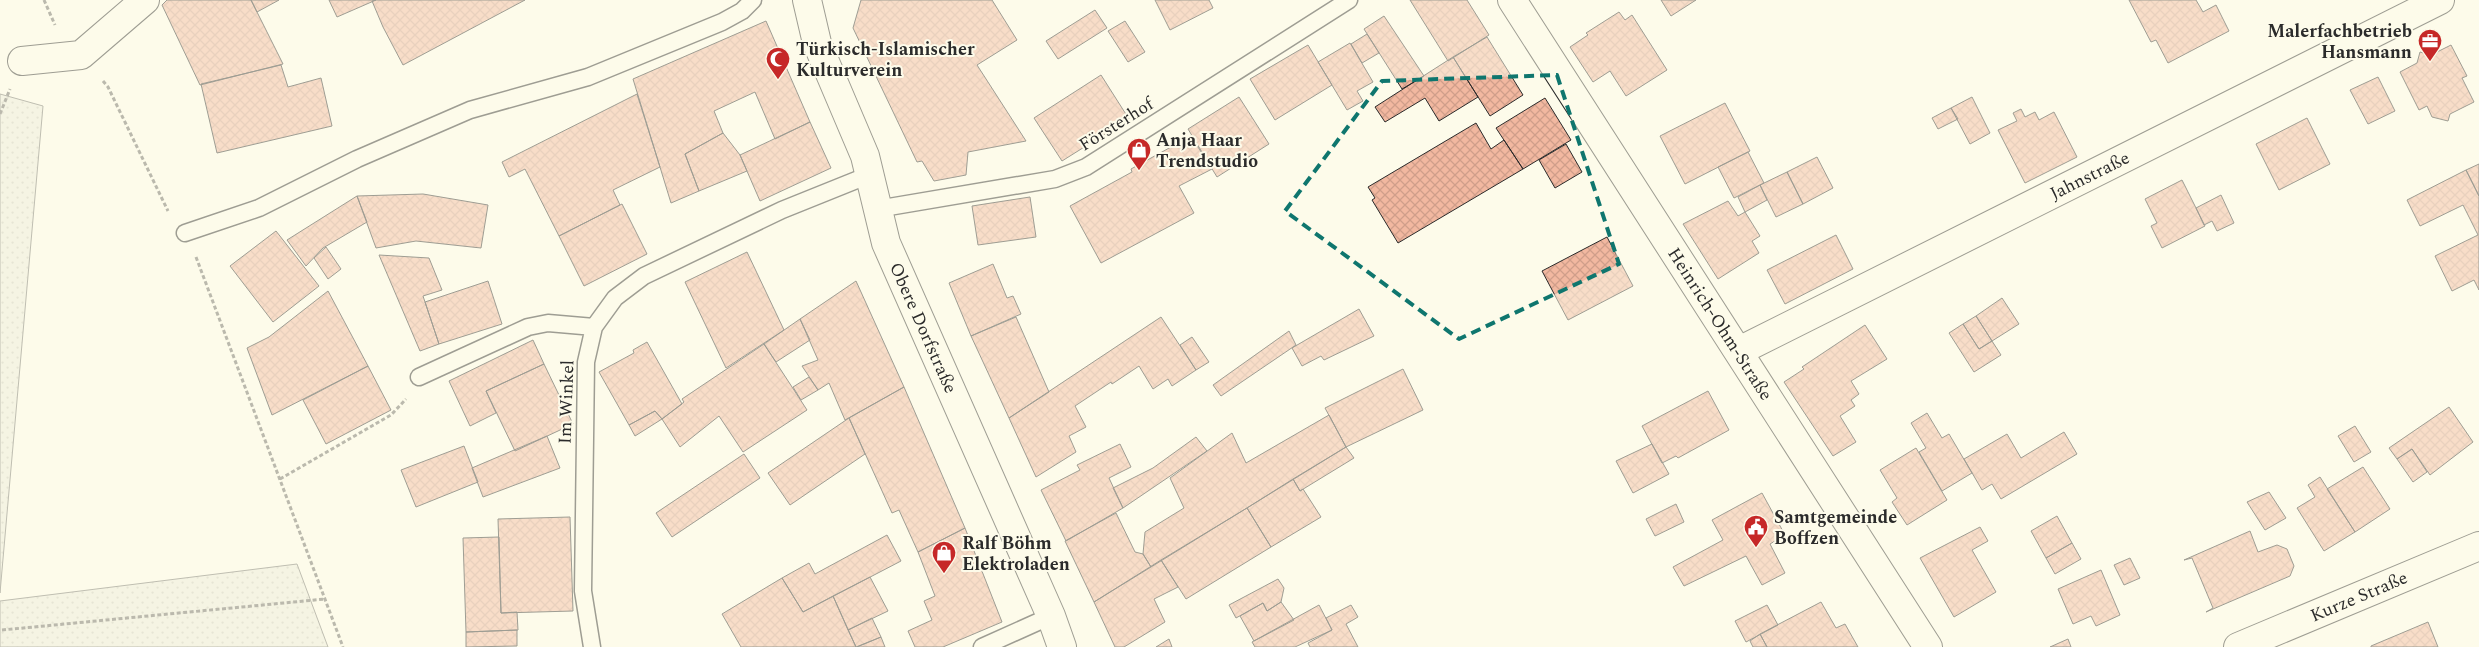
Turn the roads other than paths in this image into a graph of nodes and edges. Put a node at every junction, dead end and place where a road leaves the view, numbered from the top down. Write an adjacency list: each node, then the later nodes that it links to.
1 (145, 0): 7 (street)
2 (753, 0): 10 (lane)
3 (807, 0): 8 (street, Obere Dorfstraße)
4 (1348, 0): 9 (lane, Försterhof)
5 (1512, 0): 12 (street, Heinrich-Ohm-Straße)
6 (2440, 0): 12 (street, Jahnstraße)
7 (22, 61)
8 (869, 175): 9 (street, Obere Dorfstraße); 11 (lane, Im Winkel)
9 (877, 209): 15 (street, Obere Dorfstraße)
10 (185, 233)
11 (594, 327): 13 (lane); 16 (lane, Im Winkel)
12 (1739, 351): 19 (street, Heinrich-Ohm-Straße)
13 (420, 377)
14 (2479, 546): 20 (street, Kurze Straße)
15 (1051, 616): 17 (lane); 18 (street, Obere Dorfstraße)
16 (592, 647)
17 (982, 647)
18 (1062, 647)
19 (1928, 647)
20 (2238, 647)

